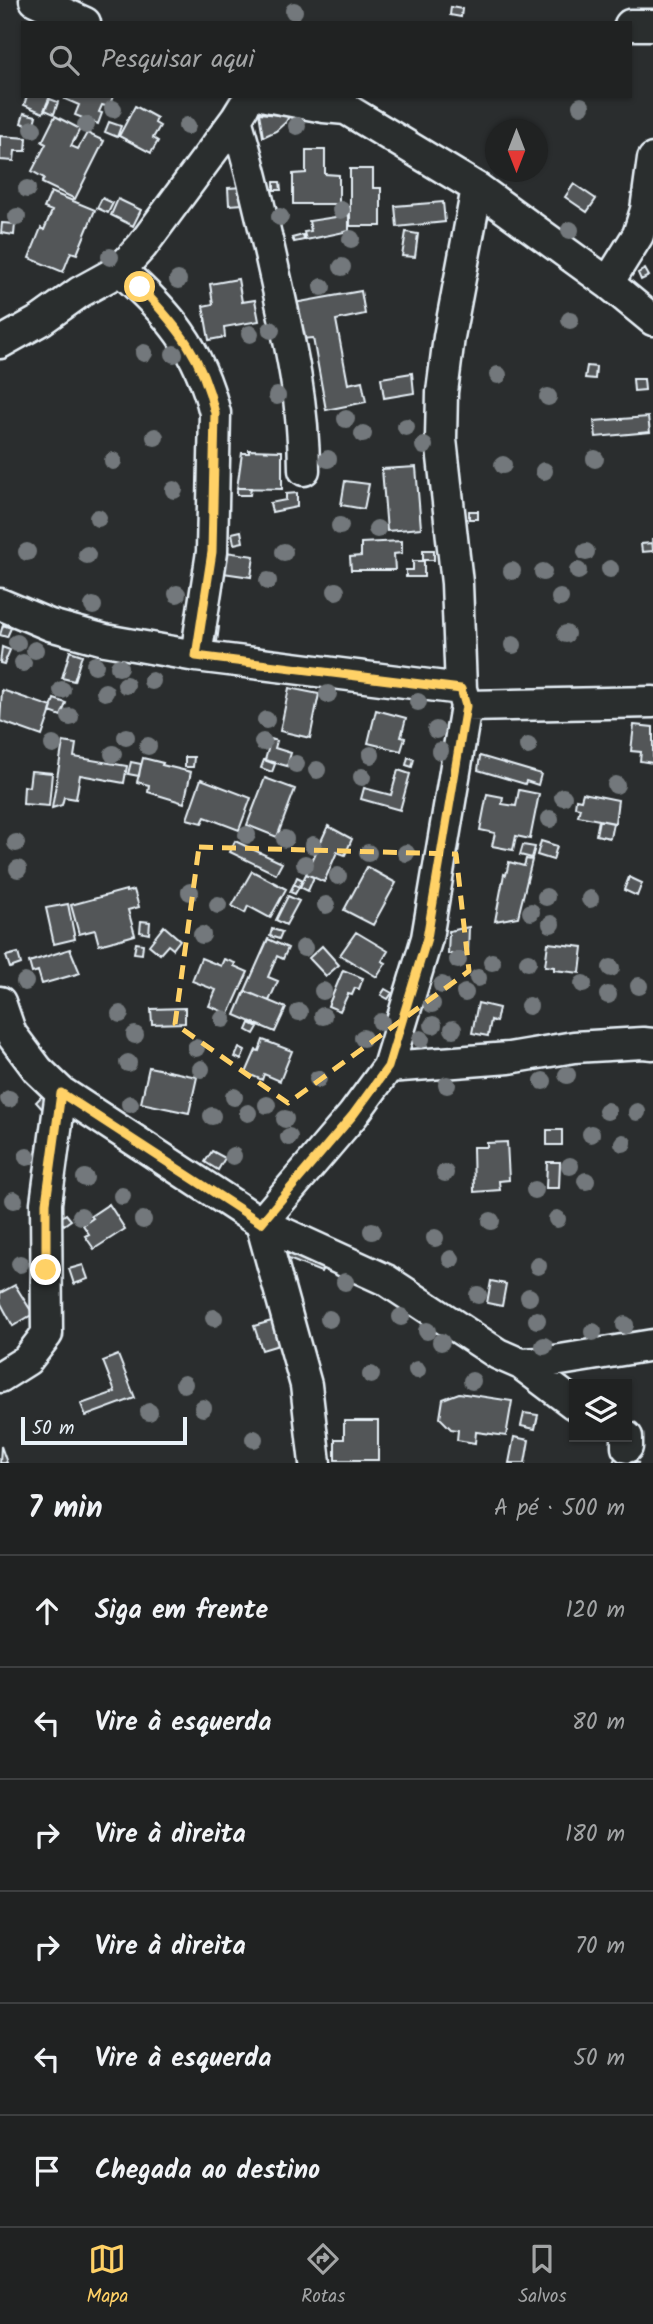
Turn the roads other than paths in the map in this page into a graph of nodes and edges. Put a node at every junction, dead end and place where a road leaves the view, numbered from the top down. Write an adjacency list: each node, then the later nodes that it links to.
1 (35, 0): 2 (street)
2 (81, 21)
3 (632, 25): 4 (street)
4 (653, 25)
5 (277, 98): 6 (street)
6 (355, 102): 9 (street)
7 (243, 107): 10 (street); 14 (street)
8 (653, 159): 11 (street)
9 (477, 188): 11 (street); 17 (street)
10 (120, 270): 13 (street); 16 (street)
11 (608, 283): 12 (street)
12 (653, 320)
13 (0, 343)
14 (304, 470)
15 (0, 604): 16 (street)
16 (196, 656): 17 (street)
17 (463, 697): 18 (street); 22 (street)
18 (653, 702)
19 (0, 1002): 20 (street)
20 (5, 1037): 23 (street)
21 (653, 1044): 22 (street)
22 (388, 1067): 24 (street)
23 (61, 1093): 24 (street); 27 (street)
24 (261, 1223): 26 (street); 29 (street)
25 (653, 1345): 26 (street)
26 (521, 1364): 28 (street)
27 (0, 1377)
28 (569, 1400)
29 (315, 1463)

